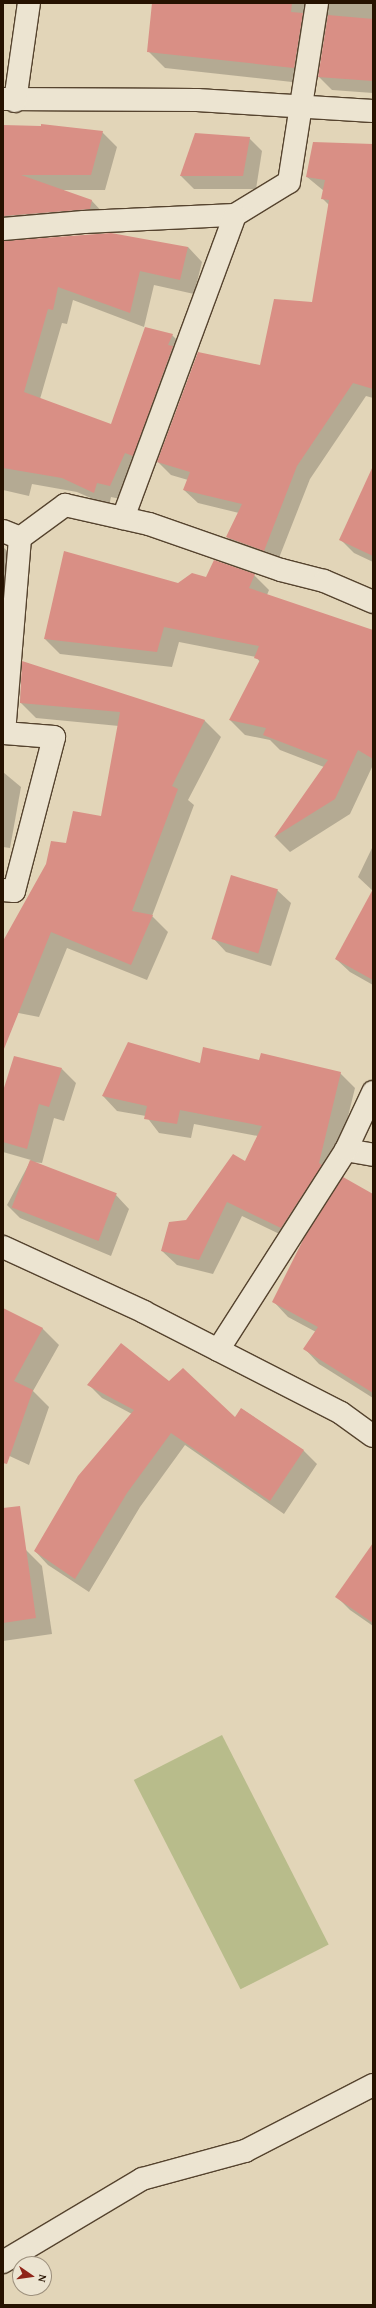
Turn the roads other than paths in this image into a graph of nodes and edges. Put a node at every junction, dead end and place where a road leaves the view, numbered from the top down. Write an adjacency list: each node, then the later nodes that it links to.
1 (29, 3): 3 (street)
2 (317, 3): 4 (street)
3 (9, 100): 4 (street)
4 (300, 104): 5 (street); 6 (street)
5 (373, 111)
6 (235, 215): 7 (street); 8 (street)
7 (3, 229)
8 (123, 518): 9 (street); 10 (street)
9 (12, 534): 11 (street)
10 (373, 602)
11 (3, 890)
12 (373, 1092): 13 (street)
13 (346, 1150): 14 (street); 16 (street)
14 (373, 1155)
15 (3, 1247): 16 (street)
16 (218, 1350): 17 (street)
17 (373, 1436)
18 (373, 2085): 19 (street)
19 (3, 2262)

